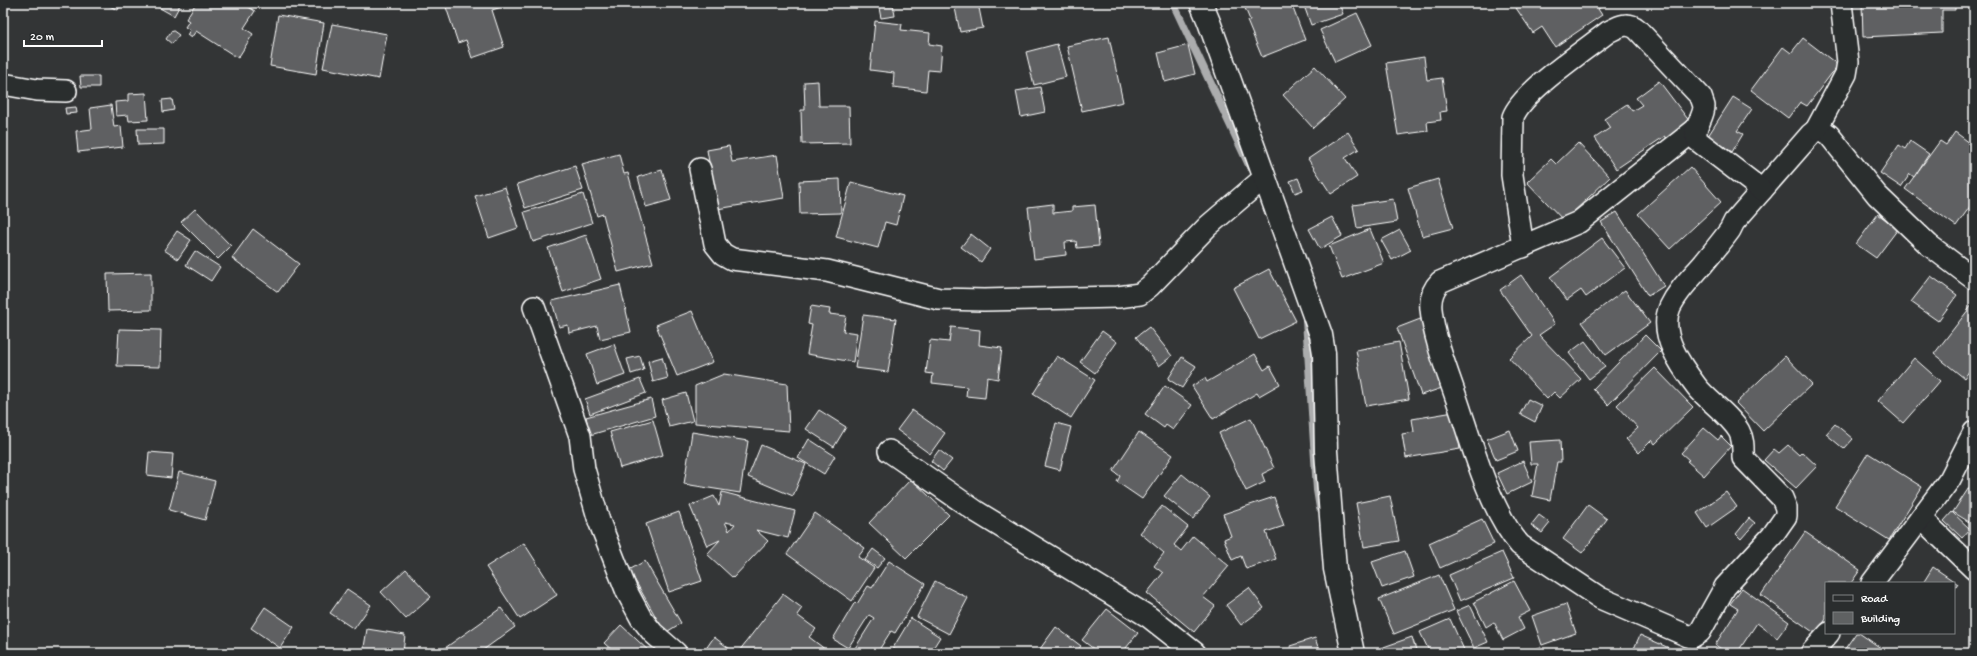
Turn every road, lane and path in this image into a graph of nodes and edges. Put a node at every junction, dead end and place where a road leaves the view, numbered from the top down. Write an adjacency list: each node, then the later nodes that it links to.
1 (1201, 3): 8 (street)
2 (1841, 3): 6 (street)
3 (3, 84): 4 (street)
4 (66, 91)
5 (1696, 129): 9 (street); 10 (street); 10 (street)
6 (1816, 130): 9 (street); 11 (street)
7 (700, 169): 8 (street)
8 (1264, 178): 22 (street)
9 (1762, 190): 18 (street)
10 (1523, 247): 18 (street)
11 (1974, 279)
12 (534, 307): 20 (street)
13 (1974, 432): 15 (street)
14 (889, 451): 21 (street)
15 (1921, 518): 16 (street); 17 (street)
16 (1974, 569)
17 (1873, 582)
18 (1700, 632): 23 (street)
19 (1828, 634): 24 (street)
20 (676, 653)
21 (1195, 653)
22 (1353, 653)
23 (1694, 653)
24 (1811, 653)

